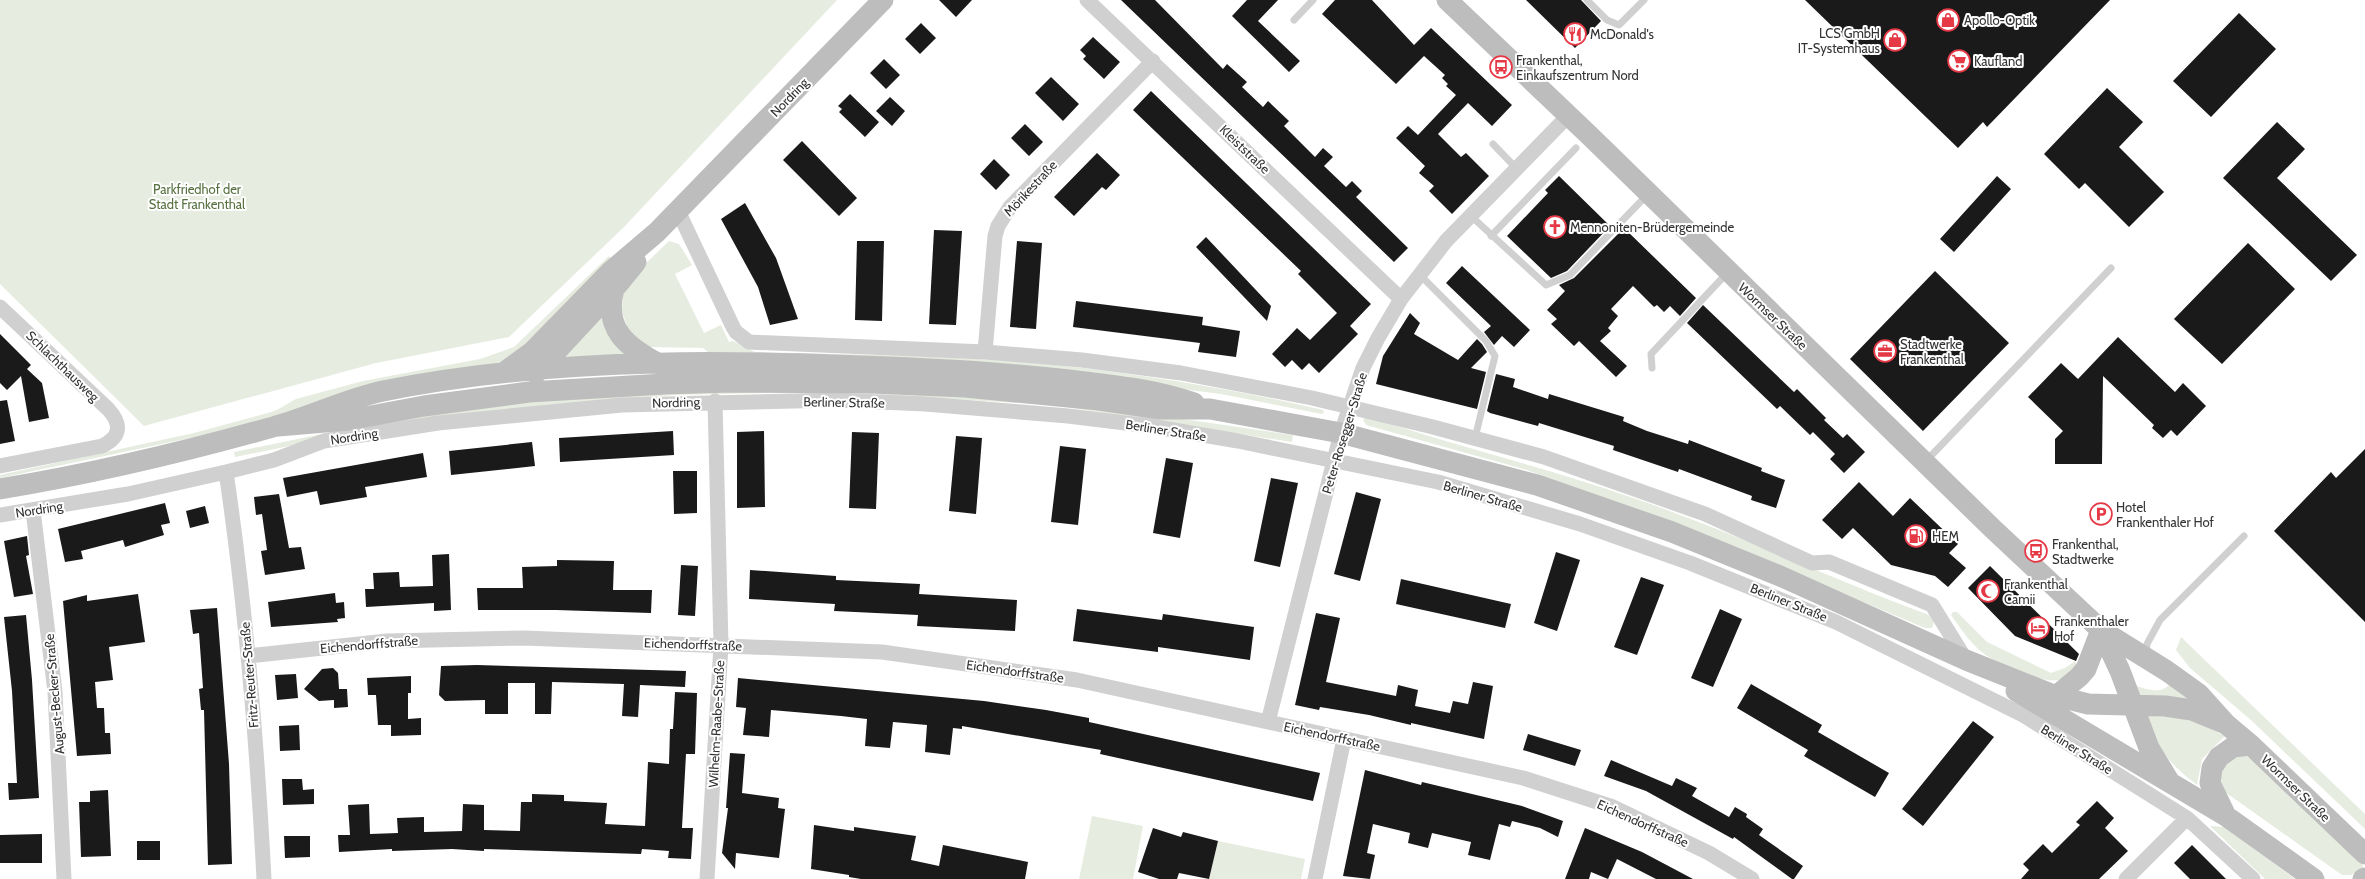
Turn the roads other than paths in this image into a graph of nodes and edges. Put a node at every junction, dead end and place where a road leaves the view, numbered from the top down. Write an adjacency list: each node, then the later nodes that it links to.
1 (883, 0): 14 (main road, Nordring)
2 (1087, 0): 8 (street, Kleiststraße)
3 (1313, 0): 7 (lane)
4 (1447, 0): 9 (main road, Wormser Straße)
5 (1587, 0): 6 (lane)
6 (1644, 0)
7 (1294, 20)
8 (1153, 61): 22 (street, Kleiststraße); 24 (street, Mörikestraße)
9 (1568, 116): 12 (street, Peter-Rosegger-Straße); 13 (main road, Wormser Straße)
10 (1493, 144): 12 (lane)
11 (1576, 148): 17 (lane)
12 (1517, 169): 15 (street, Peter-Rosegger-Straße)
13 (1648, 194): 17 (lane); 19 (main road, Wormser Straße)
14 (678, 212): 16 (main road, Nordring); 24 (street, Berliner Straße)
15 (1471, 216): 17 (lane); 20 (street, Peter-Rosegger-Straße)
16 (657, 232): 21 (main road, Nordring); 29 (main road, Nordring)
17 (1491, 236)
18 (2111, 268): 39 (lane)
19 (1728, 272): 28 (lane); 39 (main road, Wormser Straße)
20 (1419, 274): 22 (street, Peter-Rosegger-Straße); 37 (lane)
21 (614, 289): 25 (main road); 27 (main road, Nordring)
22 (1401, 299): 33 (street, Peter-Rosegger-Straße)
23 (0, 307): 40 (street, Schlachthausweg)
24 (985, 352): 33 (street, Berliner Straße)
25 (660, 364): 26 (main road, Nordring); 27 (main road, Nordring)
26 (713, 364): 34 (main road, Berliner Straße)
27 (542, 368): 29 (main road, Nordring); 31 (main road, Nordring)
28 (1652, 368)
29 (506, 371): 35 (main road, Nordring)
30 (731, 382): 31 (main road, Nordring); 34 (main road, Berliner Straße)
31 (505, 395): 35 (main road, Nordring)
32 (715, 401): 38 (street, Berliner Straße); 41 (street, Nordring); 47 (street, Wilhelm-Raabe-Straße)
33 (1349, 407): 36 (street, Peter-Rosegger-Straße); 37 (street, Berliner Straße)
34 (1210, 409): 36 (main road, Berliner Straße)
35 (278, 426): 42 (main road, Nordring)
36 (1341, 433): 38 (street, Peter-Rosegger-Straße); 50 (main road, Berliner Straße)
37 (1475, 438): 50 (street, Berliner Straße)
38 (1334, 460): 53 (street, Peter-Rosegger-Straße); 59 (street, Berliner Straße)
39 (1924, 463): 46 (main road, Wormser Straße)
40 (0, 466)
41 (226, 472): 43 (street, Nordring); 48 (street, Fritz-Reuter-Straße)
42 (0, 489)
43 (33, 510): 44 (street, Nordring); 61 (street, August-Becker-Straße)
44 (0, 515)
45 (2244, 536): 49 (lane)
46 (2101, 630): 49 (main road, Wormser Straße); 51 (main road); 52 (main road, Wormser Straße)
47 (721, 645): 48 (street, Eichendorffstraße); 53 (street, Eichendorffstraße); 63 (street, Wilhelm-Raabe-Straße)
48 (248, 656): 62 (street, Fritz-Reuter-Straße)
49 (2145, 657): 54 (main road, Wormser Straße)
50 (1966, 660): 51 (main road, Berliner Straße); 57 (main road, Berliner Straße)
51 (2056, 696): 52 (main road, Wormser Straße)
52 (2133, 706): 54 (main road, Wormser Straße); 57 (main road)
53 (1268, 722): 55 (street, Eichendorffstraße)
54 (2226, 724): 56 (main road, Wormser Straße)
55 (1344, 739): 64 (street); 65 (street, Eichendorffstraße)
56 (2252, 745): 58 (main road); 60 (main road, Wormser Straße)
57 (2170, 783): 58 (main road)
58 (2226, 816): 68 (main road)
59 (2186, 818): 66 (street); 67 (street)
60 (2365, 854)
61 (64, 879)
62 (264, 879)
63 (707, 879)
64 (1315, 879)
65 (1752, 879)
66 (2126, 879)
67 (2253, 879)
68 (2314, 879)

